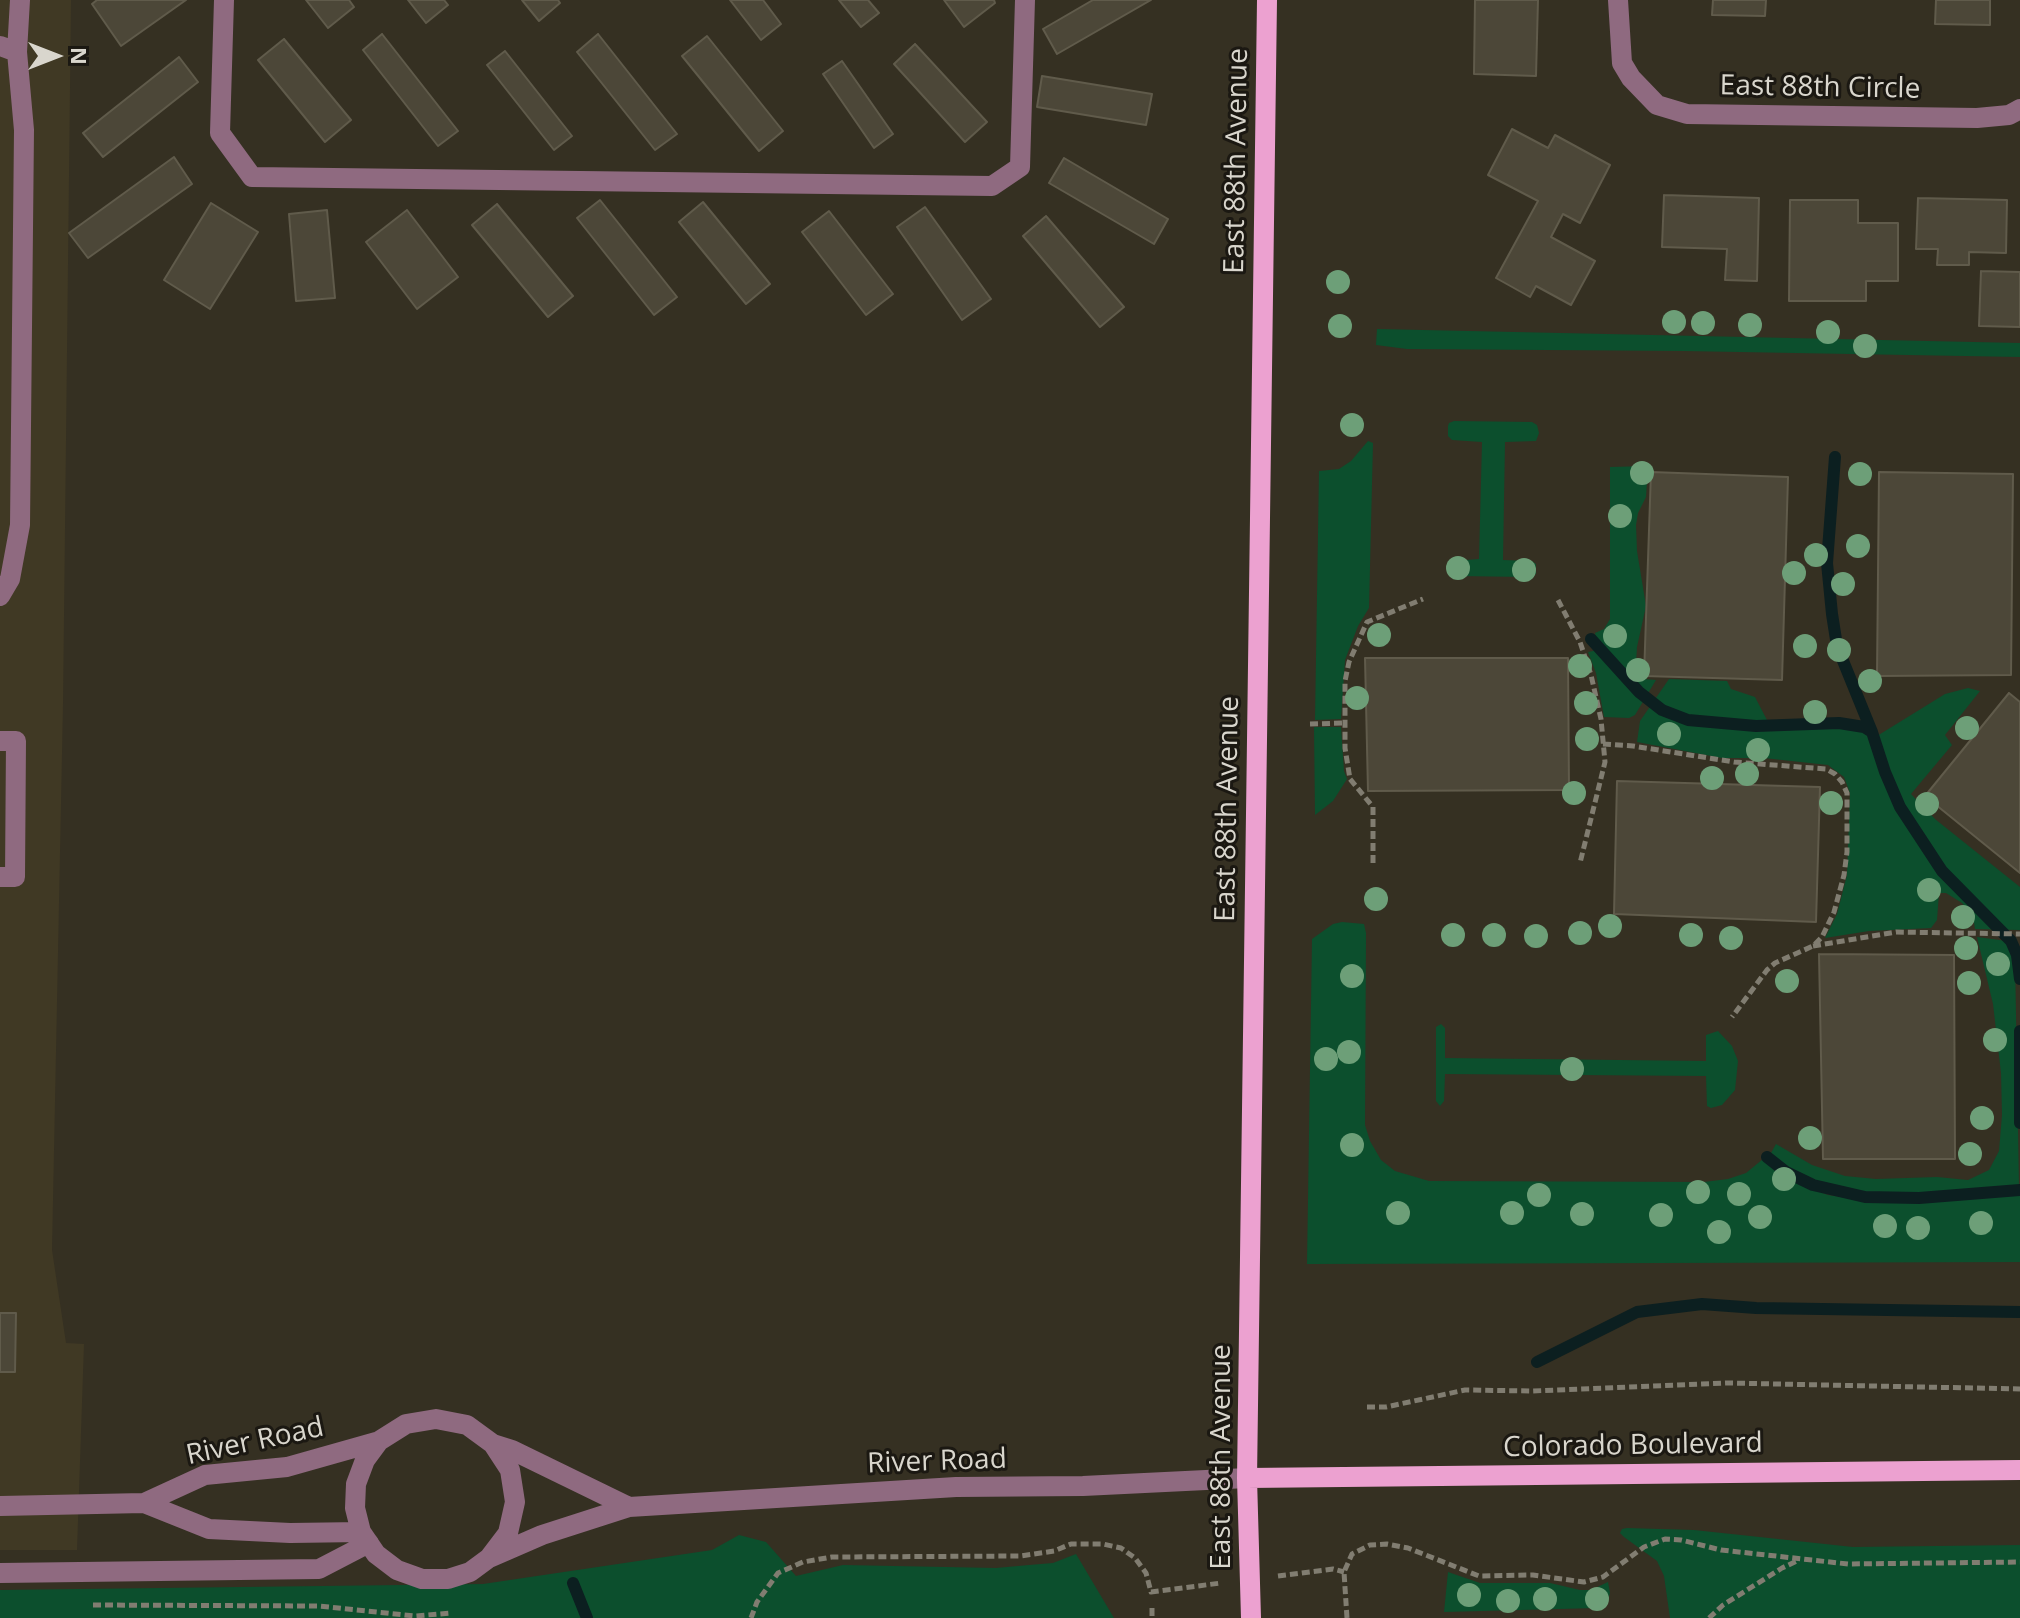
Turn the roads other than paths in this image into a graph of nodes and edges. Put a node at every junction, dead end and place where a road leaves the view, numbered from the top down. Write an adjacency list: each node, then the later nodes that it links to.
1 (20, 0): 6 (street)
2 (224, 0): 3 (street)
3 (1025, 0)
4 (1267, 0): 14 (main road, East 88th Avenue)
5 (1618, 0): 7 (street, East 88th Circle)
6 (8, 49): 8 (street)
7 (2020, 109)
8 (0, 596)
9 (0, 741): 10 (street)
10 (0, 877)
11 (379, 1441): 12 (street); 15 (street, River Road); 18 (street)
12 (493, 1444): 17 (street, River Road); 19 (street)
13 (2020, 1470): 14 (main road, Colorado Boulevard)
14 (1247, 1478): 17 (street, River Road); 21 (main road, East 88th Avenue)
15 (144, 1503): 16 (street, River Road); 18 (street, River Road)
16 (0, 1506)
17 (629, 1507): 19 (street, River Road)
18 (365, 1538): 19 (street); 20 (street)
19 (489, 1558)
20 (0, 1573)
21 (1251, 1618)

